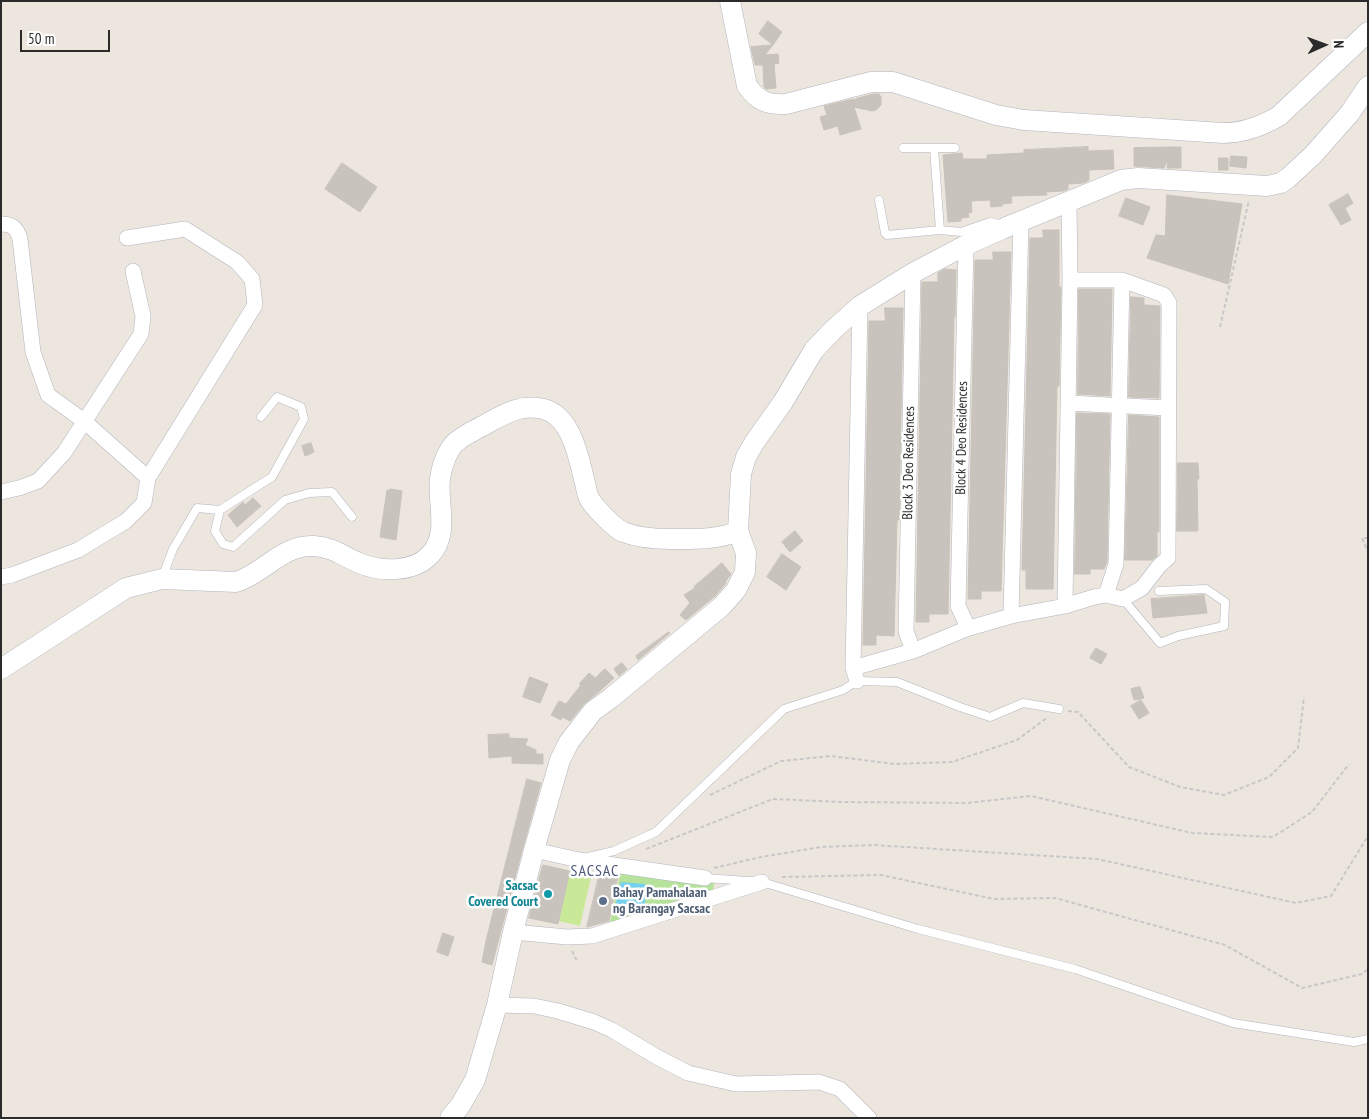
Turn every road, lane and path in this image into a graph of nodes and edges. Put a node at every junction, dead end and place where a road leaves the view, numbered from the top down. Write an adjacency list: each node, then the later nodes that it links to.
1 (730, 1): 2 (street)
2 (1368, 32)
3 (1368, 86): 7 (street)
4 (903, 148): 5 (lane)
5 (934, 148): 6 (lane); 13 (lane)
6 (955, 148)
7 (1252, 185): 9 (street); 21 (path)
8 (879, 200): 13 (lane)
9 (1069, 202): 10 (street); 18 (street)
10 (1021, 221): 12 (street); 40 (street)
11 (1, 224): 26 (street)
12 (1002, 229): 13 (lane); 15 (street)
13 (940, 230)
14 (127, 238): 27 (street)
15 (966, 245): 17 (street); 41 (street, Block 4 Deo Residences)
16 (132, 271): 26 (street)
17 (913, 273): 20 (street); 42 (street, Block 3 Deo Residences)
18 (1070, 280): 19 (street); 22 (street)
19 (1122, 280): 23 (street); 24 (street)
20 (860, 306): 31 (street); 44 (street)
21 (1220, 327)
22 (1068, 403): 23 (street); 39 (street)
23 (1119, 405): 24 (street); 37 (street)
24 (1168, 408): 38 (street)
25 (261, 417): 29 (lane)
26 (84, 421): 27 (street); 28 (street)
27 (148, 478): 34 (street)
28 (1, 492)
29 (220, 510): 30 (lane); 35 (lane)
30 (352, 517)
31 (738, 531): 35 (street); 51 (street)
32 (1368, 538): 33 (path)
33 (1368, 552)
34 (1, 577)
35 (162, 579): 43 (street)
36 (1160, 591): 38 (lane)
37 (1106, 596): 38 (street); 39 (street)
38 (1123, 599)
39 (1065, 606): 40 (street)
40 (1011, 616): 41 (street)
41 (966, 629): 42 (street)
42 (913, 651): 44 (street)
43 (1, 668)
44 (855, 674): 46 (lane); 52 (lane)
45 (1304, 698): 46 (path)
46 (1059, 709): 48 (path)
47 (1350, 764): 50 (path)
48 (707, 796)
49 (1368, 836): 53 (path)
50 (645, 849)
51 (534, 850): 52 (street); 56 (street)
52 (579, 860): 53 (street)
53 (706, 873): 55 (lane)
54 (778, 877): 57 (path)
55 (762, 882): 56 (street); 59 (lane)
56 (514, 932): 58 (street)
57 (1368, 969)
58 (497, 1005): 60 (street); 61 (street)
59 (1368, 1039)
60 (450, 1118)
61 (869, 1118)

